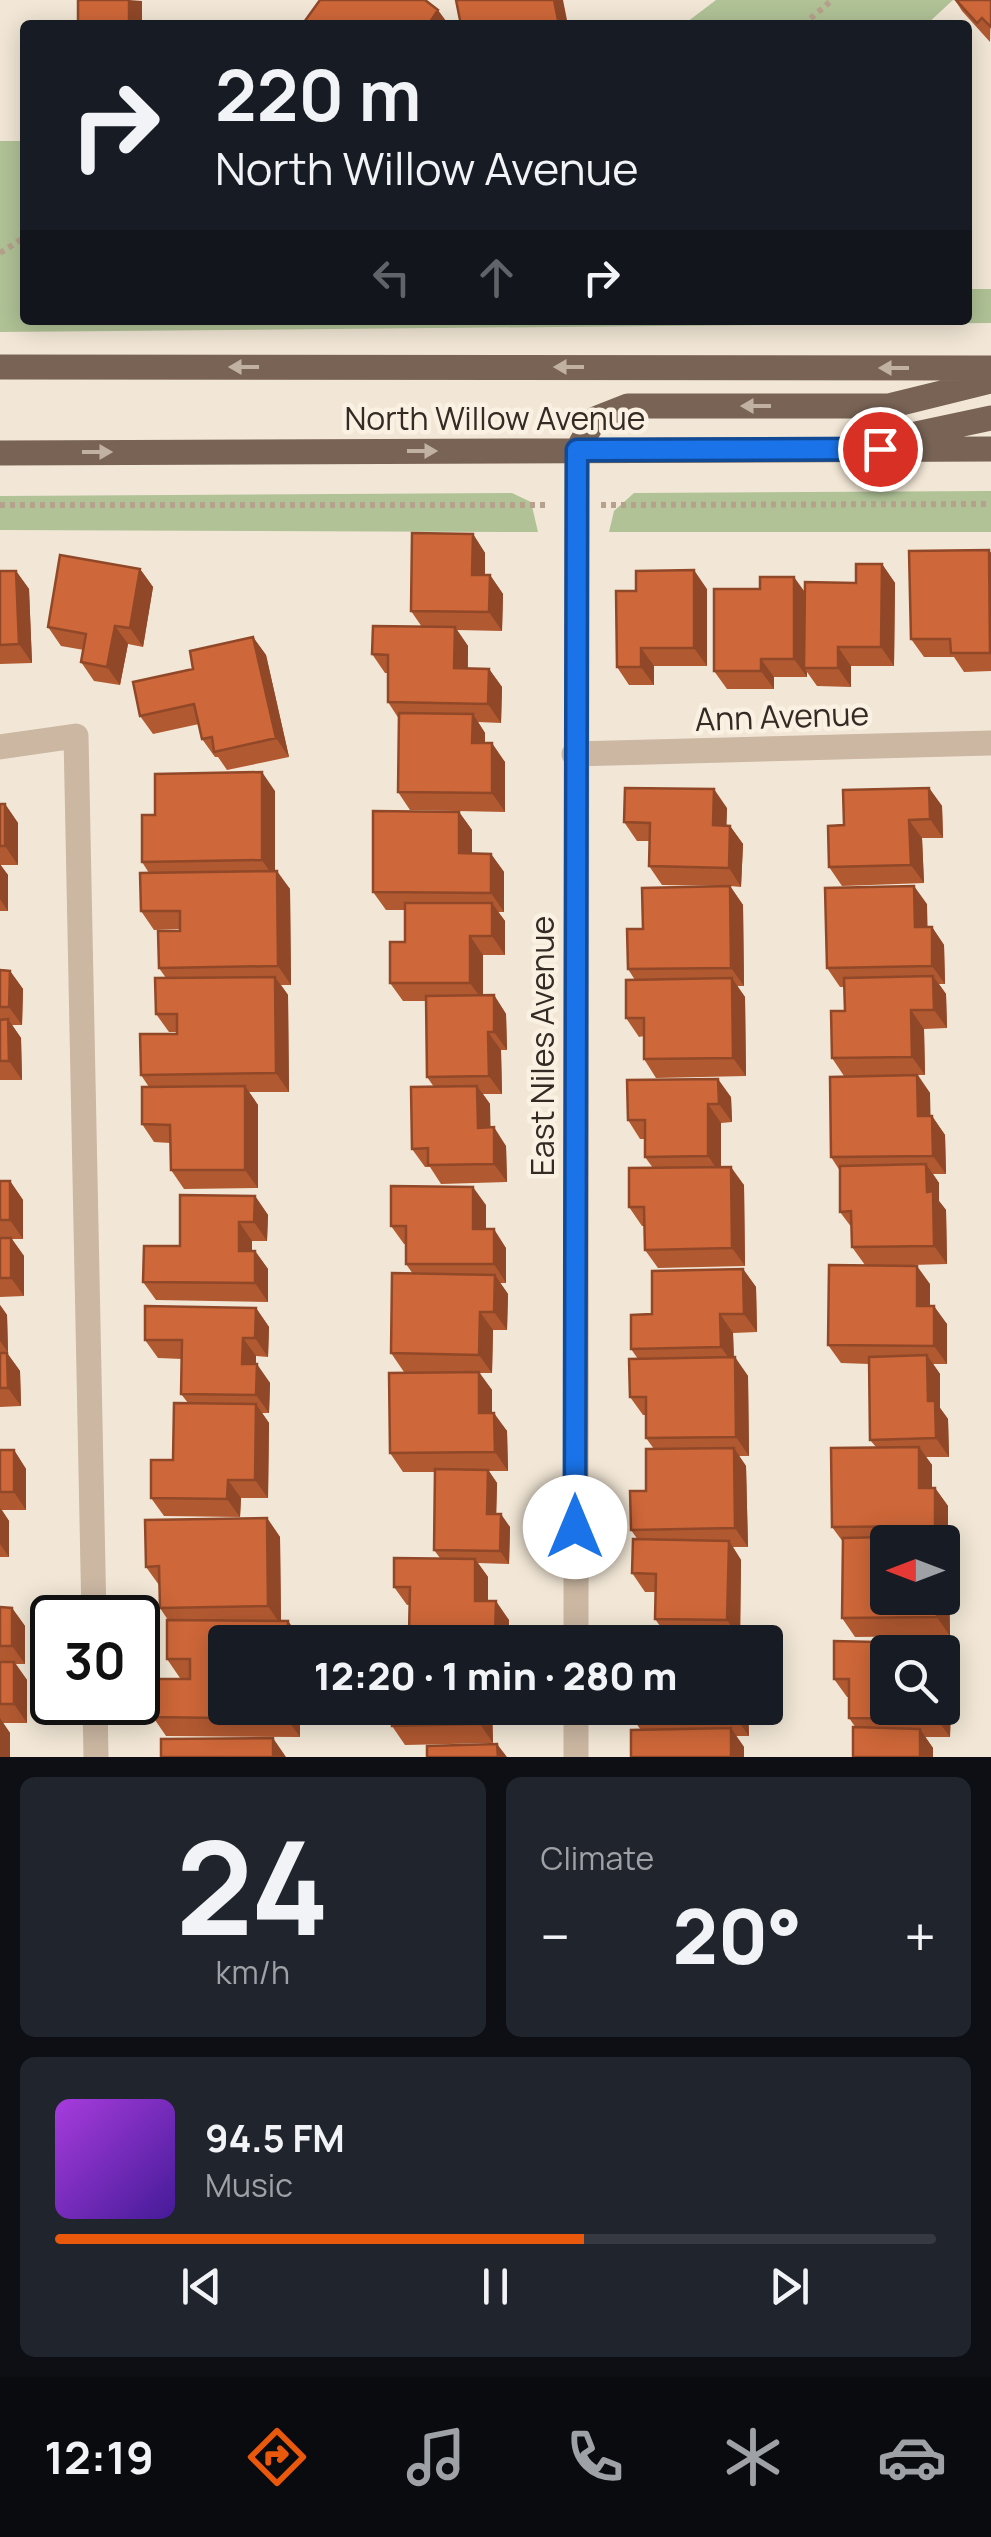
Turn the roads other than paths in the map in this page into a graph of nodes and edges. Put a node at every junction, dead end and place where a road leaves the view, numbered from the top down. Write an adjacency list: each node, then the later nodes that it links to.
1 (0, 367): 2 (main road, North Willow Avenue, one-way to 1)
2 (991, 368)
3 (991, 382): 7 (main road, one-way to 7)
4 (991, 418): 6 (main road)
5 (991, 448): 6 (main road, North Willow Avenue)
6 (843, 449): 7 (main road, North Willow Avenue)
7 (577, 450): 8 (main road, North Willow Avenue, one-way to 7); 11 (street, East Niles Avenue)
8 (0, 453)
9 (991, 743): 11 (street, Ann Avenue)
10 (0, 747): 12 (street)
11 (574, 754): 13 (street, East Niles Avenue)
12 (94, 1595)
13 (576, 1625)
14 (95, 1725): 16 (street)
15 (576, 1725): 17 (street)
16 (96, 1757)
17 (576, 1757)

